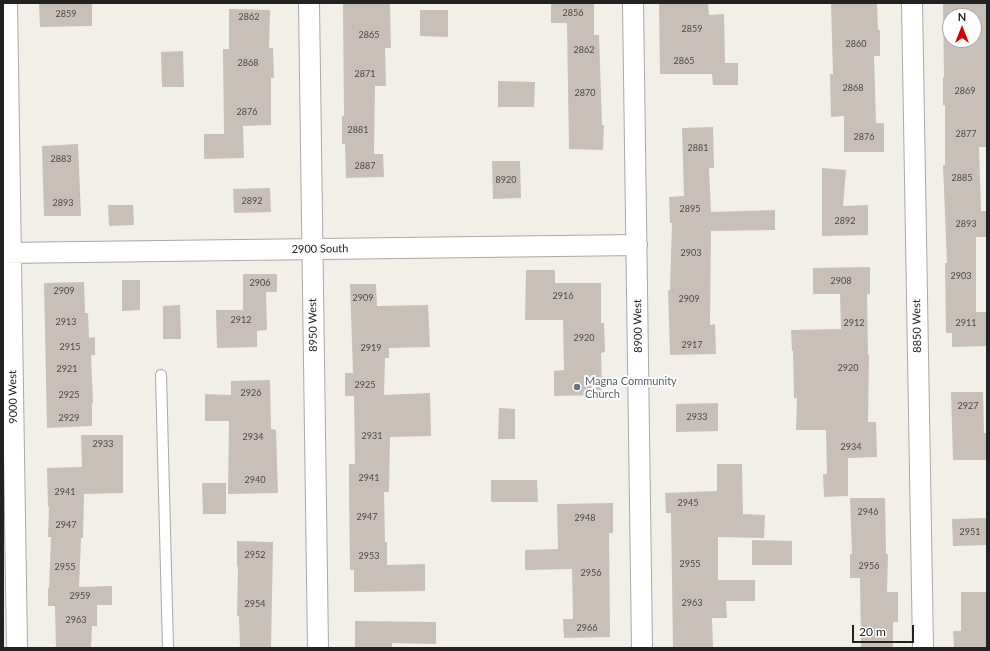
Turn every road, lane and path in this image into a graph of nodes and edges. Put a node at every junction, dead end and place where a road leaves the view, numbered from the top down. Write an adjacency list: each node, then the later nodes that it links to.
1 (7, 3): 7 (street, 9000 West)
2 (309, 3): 6 (street, 8950 West)
3 (633, 3): 5 (street, 8900 West)
4 (912, 3): 13 (street, 8850 West)
5 (637, 244): 6 (street, 2900 South); 12 (street, 8900 West)
6 (312, 249): 7 (street, 2900 South); 11 (street, 8950 West)
7 (7, 253): 9 (street, 9000 West)
8 (161, 375): 10 (lane)
9 (17, 648)
10 (168, 648)
11 (318, 648)
12 (642, 648)
13 (923, 648)

